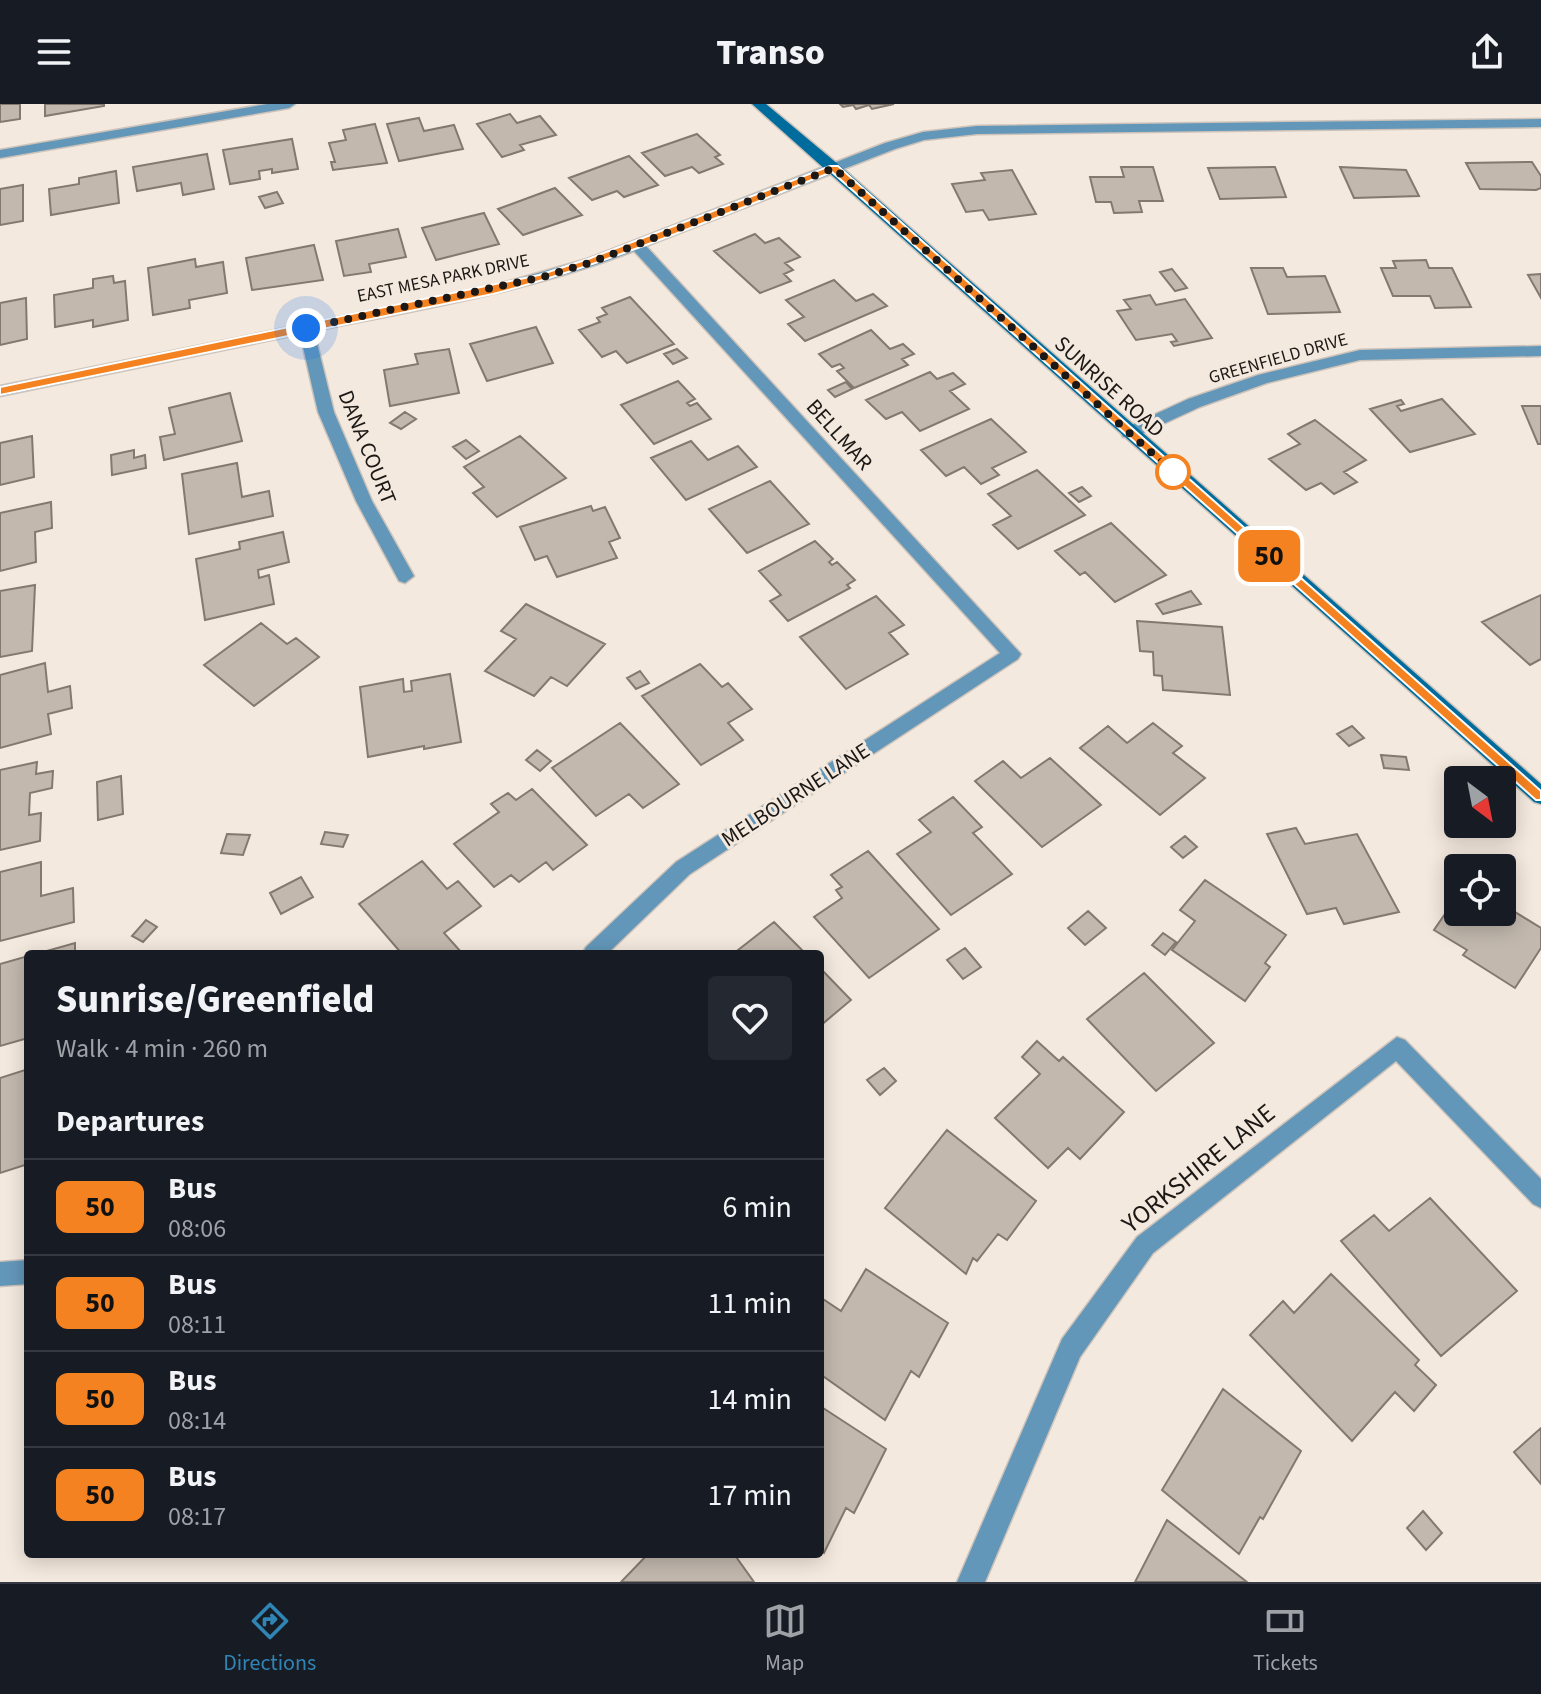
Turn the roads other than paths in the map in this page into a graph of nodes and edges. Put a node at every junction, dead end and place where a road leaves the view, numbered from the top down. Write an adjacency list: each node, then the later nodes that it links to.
1 (289, 104): 4 (street)
2 (758, 104): 5 (main road, SUNRISE ROAD)
3 (1541, 123): 5 (street, EAST MESA PARK DRIVE)
4 (0, 154)
5 (834, 168): 6 (street, EAST MESA PARK DRIVE); 10 (main road, SUNRISE ROAD)
6 (636, 244): 7 (street, EAST MESA PARK DRIVE); 12 (street, BELLMAR)
7 (306, 328): 9 (street, EAST MESA PARK DRIVE); 11 (street, DANA COURT)
8 (1541, 351): 10 (street, GREENFIELD DRIVE)
9 (0, 391)
10 (1129, 433): 13 (main road, SUNRISE ROAD)
11 (405, 576)
12 (1012, 654): 14 (street, MELBOURNE LANE)
13 (1539, 791)
14 (597, 950)
15 (1541, 1196): 18 (street, YORKSHIRE LANE)
16 (24, 1272): 17 (street)
17 (0, 1274)
18 (971, 1582)

